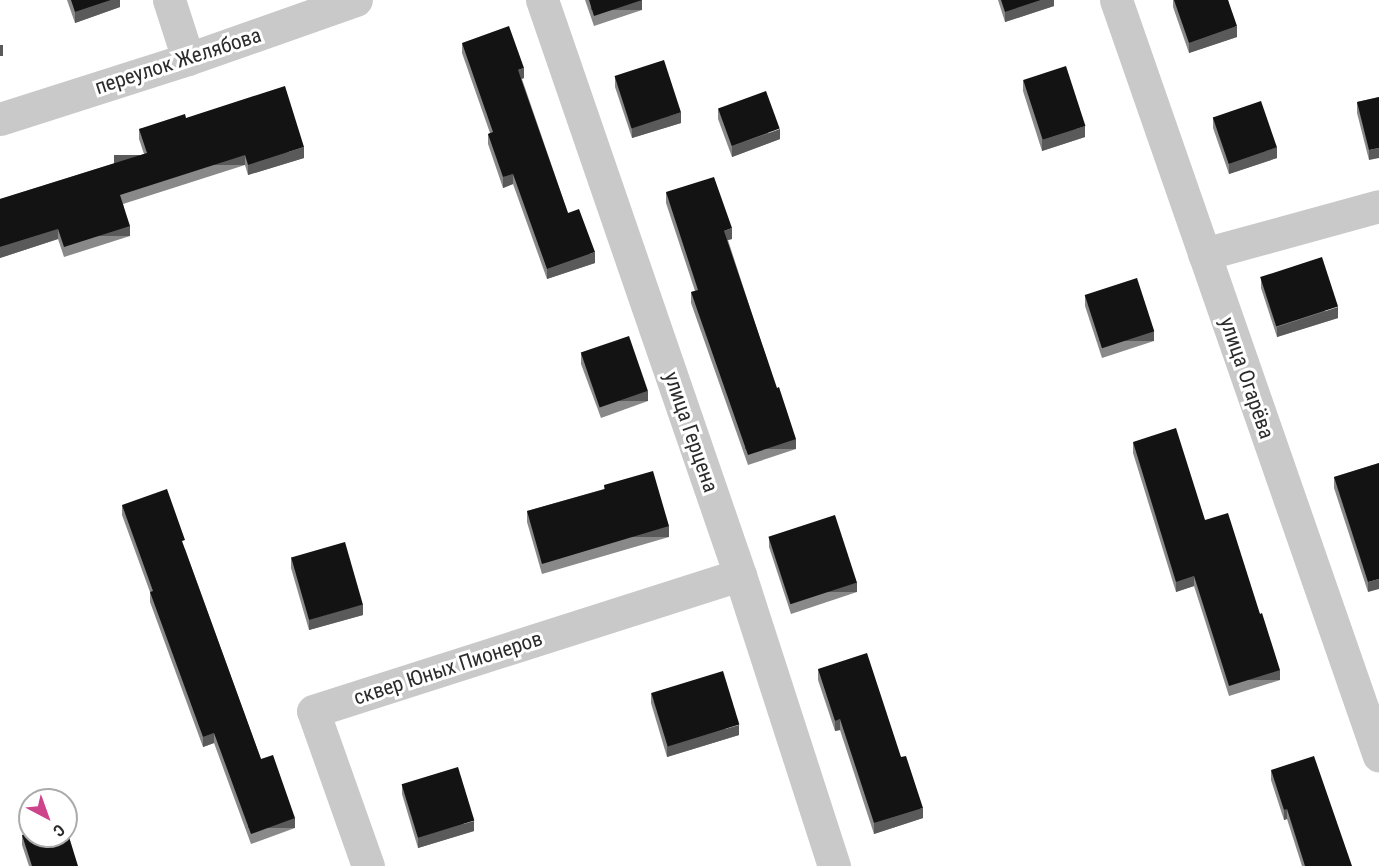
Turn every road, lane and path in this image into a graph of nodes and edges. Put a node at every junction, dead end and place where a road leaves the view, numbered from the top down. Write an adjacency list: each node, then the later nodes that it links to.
1 (169, 0): 5 (street)
2 (356, 0): 5 (street, переулок Желябова)
3 (542, 0): 9 (street, улица Герцена)
4 (1116, 0): 8 (street, улица Огарёва)
5 (188, 59): 6 (street, переулок Желябова)
6 (0, 119)
7 (1379, 206): 8 (street)
8 (1204, 254): 10 (street, улица Огарёва)
9 (741, 575): 11 (street, сквер Юных Пионеров); 12 (street, улица Герцена)
10 (1379, 756)
11 (368, 866)
12 (834, 866)

